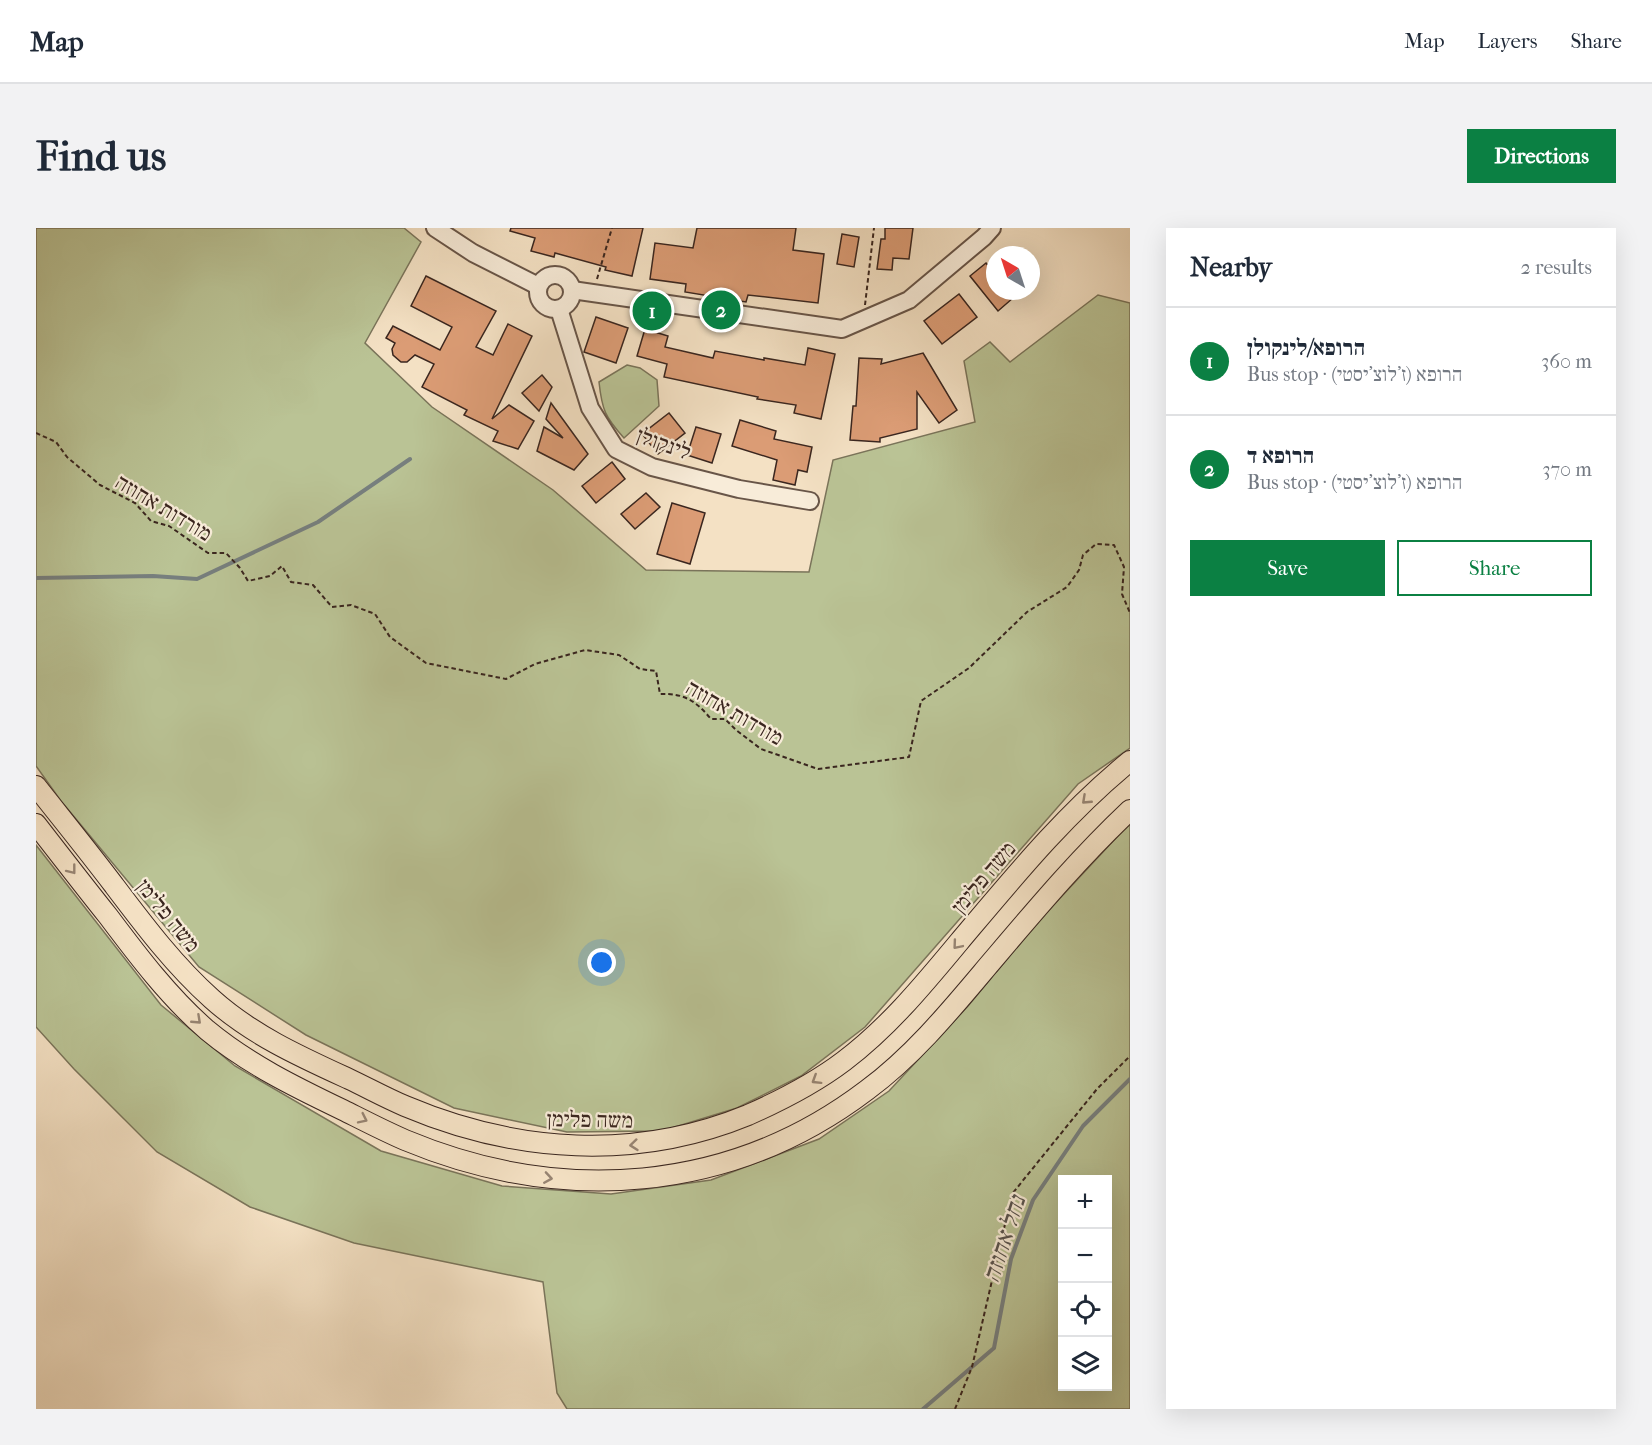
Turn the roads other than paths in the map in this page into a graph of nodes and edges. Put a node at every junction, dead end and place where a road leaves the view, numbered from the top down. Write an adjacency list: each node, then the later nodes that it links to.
1 (435, 228): 3 (street)
2 (992, 228): 4 (street)
3 (538, 286): 4 (street); 5 (street)
4 (572, 290): 5 (street)
5 (559, 309): 6 (street, לינקולן)
6 (810, 501)
7 (1130, 761): 8 (main road, משה פלימן, one-way to 8)
8 (36, 786)
9 (1130, 810): 10 (main road, one-way to 9)
10 (36, 824)

